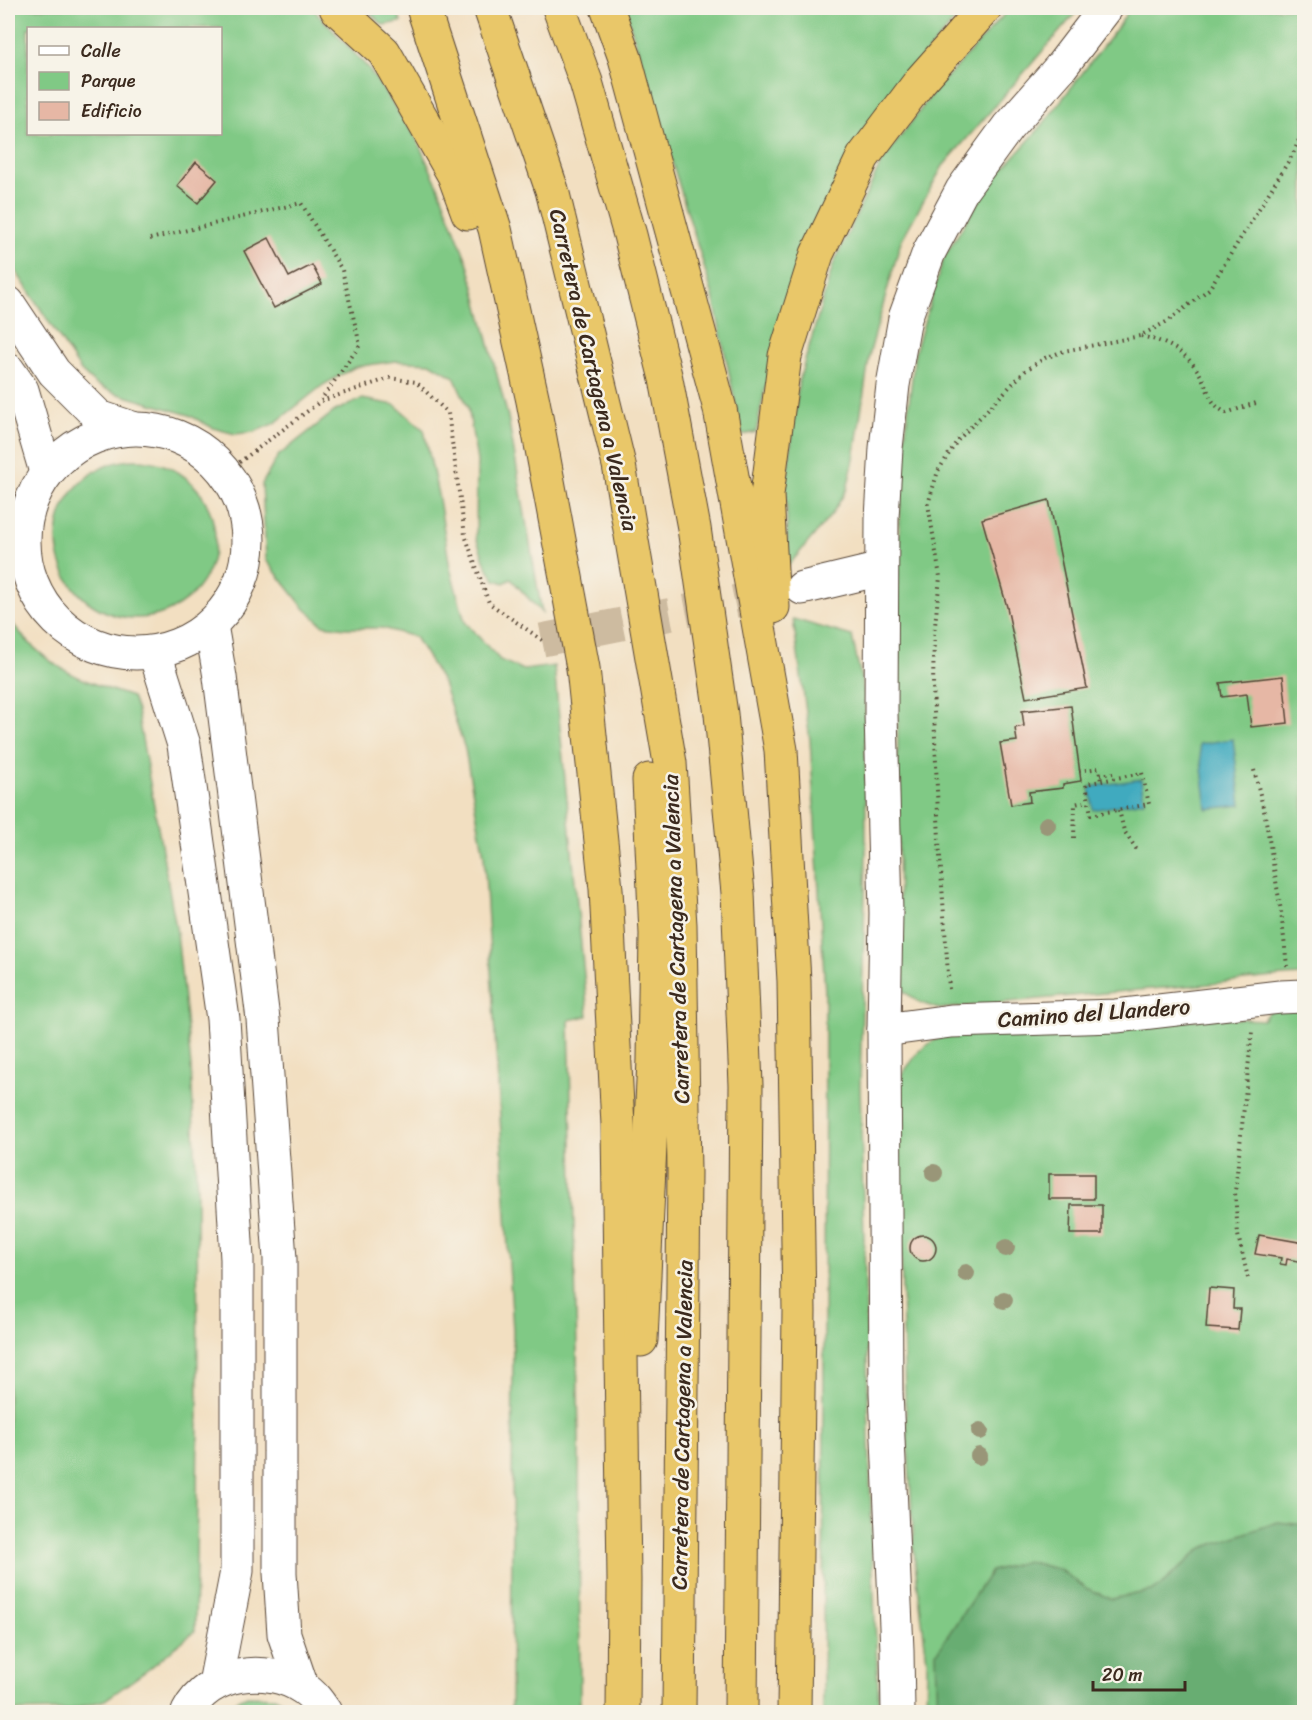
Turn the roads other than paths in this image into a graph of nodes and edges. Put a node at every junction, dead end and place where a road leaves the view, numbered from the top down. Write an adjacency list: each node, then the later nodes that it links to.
1 (336, 8): 10 (highway)
2 (423, 8): 10 (highway)
3 (490, 8): 12 (highway, Carretera de Cartagena a Valencia)
4 (559, 8): 29 (highway)
5 (607, 8): 19 (highway)
6 (985, 8): 19 (highway)
7 (1106, 8): 15 (street)
8 (8, 303): 11 (street)
9 (8, 370): 13 (street)
10 (533, 401): 22 (highway)
11 (132, 428): 13 (street); 17 (street)
12 (620, 465): 22 (highway); 28 (highway, Carretera de Cartagena a Valencia)
13 (46, 472): 14 (street)
14 (16, 519): 18 (street)
15 (881, 569): 16 (street); 21 (street)
16 (802, 588)
17 (211, 625): 18 (street); 24 (street)
18 (155, 653): 23 (street)
19 (781, 750): 30 (highway)
20 (1297, 996): 21 (street, Camino del Llandero)
21 (884, 1030): 31 (street)
22 (624, 1580): 27 (highway)
23 (215, 1684): 24 (street); 25 (street)
24 (302, 1687): 26 (street)
25 (188, 1713)
26 (325, 1713)
27 (623, 1713)
28 (679, 1713)
29 (741, 1713)
30 (794, 1713)
31 (898, 1713)

